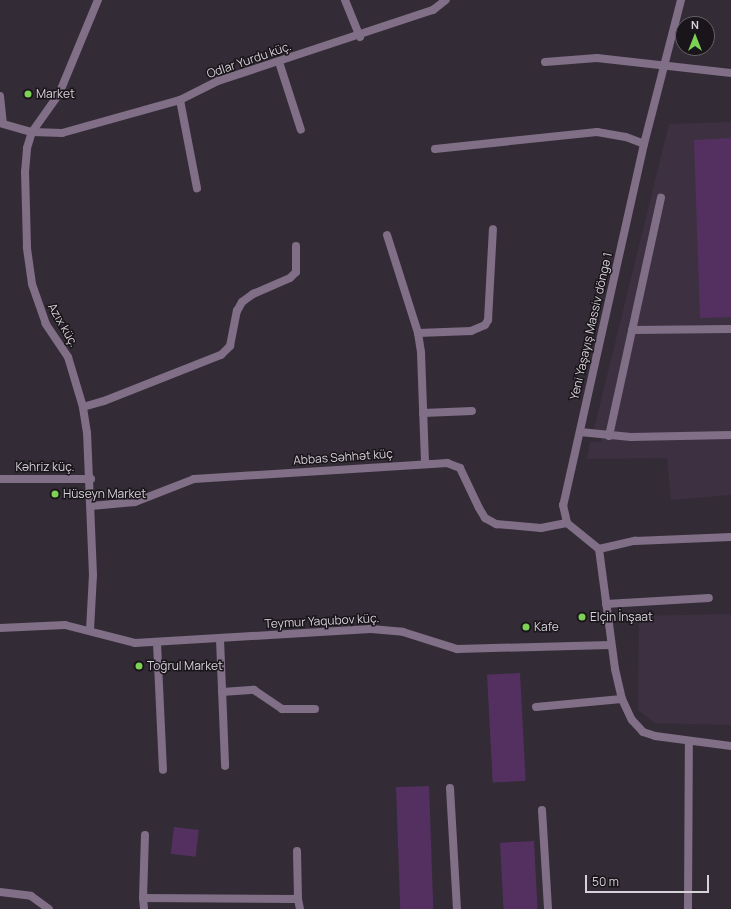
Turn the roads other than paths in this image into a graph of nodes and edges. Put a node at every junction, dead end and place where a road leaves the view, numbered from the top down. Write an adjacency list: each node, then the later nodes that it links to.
1 (98, 0): 14 (street, Azıx küç.)
2 (345, 0): 5 (street)
3 (446, 0): 5 (street, Odlar Yurdu küç.)
4 (681, 0): 8 (street, Yeni Yaşayış Massiv döngə 1)
5 (360, 37): 6 (street, Odlar Yurdu küç.)
6 (280, 62): 11 (street, Odlar Yurdu küç.); 13 (street)
7 (545, 62): 8 (street)
8 (664, 66): 9 (street); 15 (street, Yeni Yaşayış Massiv döngə 1)
9 (731, 73)
10 (0, 96): 12 (street)
11 (180, 100): 14 (street, Odlar Yurdu küç.); 17 (street)
12 (1, 123): 14 (street, Odlar Yurdu küç.)
13 (301, 130)
14 (32, 132): 25 (street, Azıx küç.)
15 (644, 144): 16 (street); 28 (street, Yeni Yaşayış Massiv döngə 1)
16 (435, 149)
17 (197, 188)
18 (661, 198): 22 (street)
19 (494, 229): 24 (street)
20 (387, 235): 24 (street)
21 (296, 246): 25 (street)
22 (632, 330): 23 (street); 30 (street)
23 (731, 330)
24 (418, 333): 27 (street)
25 (83, 407): 33 (street, Azıx küç.)
26 (472, 411): 27 (street)
27 (423, 413): 31 (street)
28 (580, 432): 30 (street); 35 (street, Yeni Yaşayış Massiv döngə 1)
29 (731, 435): 30 (street)
30 (609, 436)
31 (425, 463): 34 (street, Abbas Səhhət küç); 35 (street, Abbas Səhhət küç)
32 (0, 479): 33 (street, Kəhriz küç.)
33 (91, 479): 34 (street, Azıx küç.)
34 (91, 506): 41 (street, Azıx küç.)
35 (567, 523): 37 (street)
36 (731, 537): 37 (street)
37 (599, 549): 39 (street)
38 (709, 598): 39 (street)
39 (606, 604): 44 (street)
40 (0, 628): 41 (street, Teymur Yaqubov küç.)
41 (90, 630): 43 (street, Teymur Yaqubov küç.)
42 (220, 639): 43 (street, Teymur Yaqubov küç.); 44 (street, Teymur Yaqubov küç.); 45 (street)
43 (157, 643): 52 (street)
44 (610, 645): 46 (street)
45 (222, 692): 48 (street); 51 (street)
46 (622, 699): 47 (street); 49 (street)
47 (536, 707)
48 (315, 709)
49 (690, 741): 50 (street); 65 (street)
50 (731, 746)
51 (225, 766)
52 (163, 770)
53 (450, 788): 63 (street)
54 (542, 810): 64 (street)
55 (145, 835): 58 (street)
56 (297, 851): 59 (street)
57 (0, 892): 60 (street)
58 (143, 898): 59 (street); 61 (street)
59 (298, 900): 62 (street)
60 (49, 909)
61 (144, 909)
62 (300, 909)
63 (457, 909)
64 (548, 909)
65 (688, 909)

